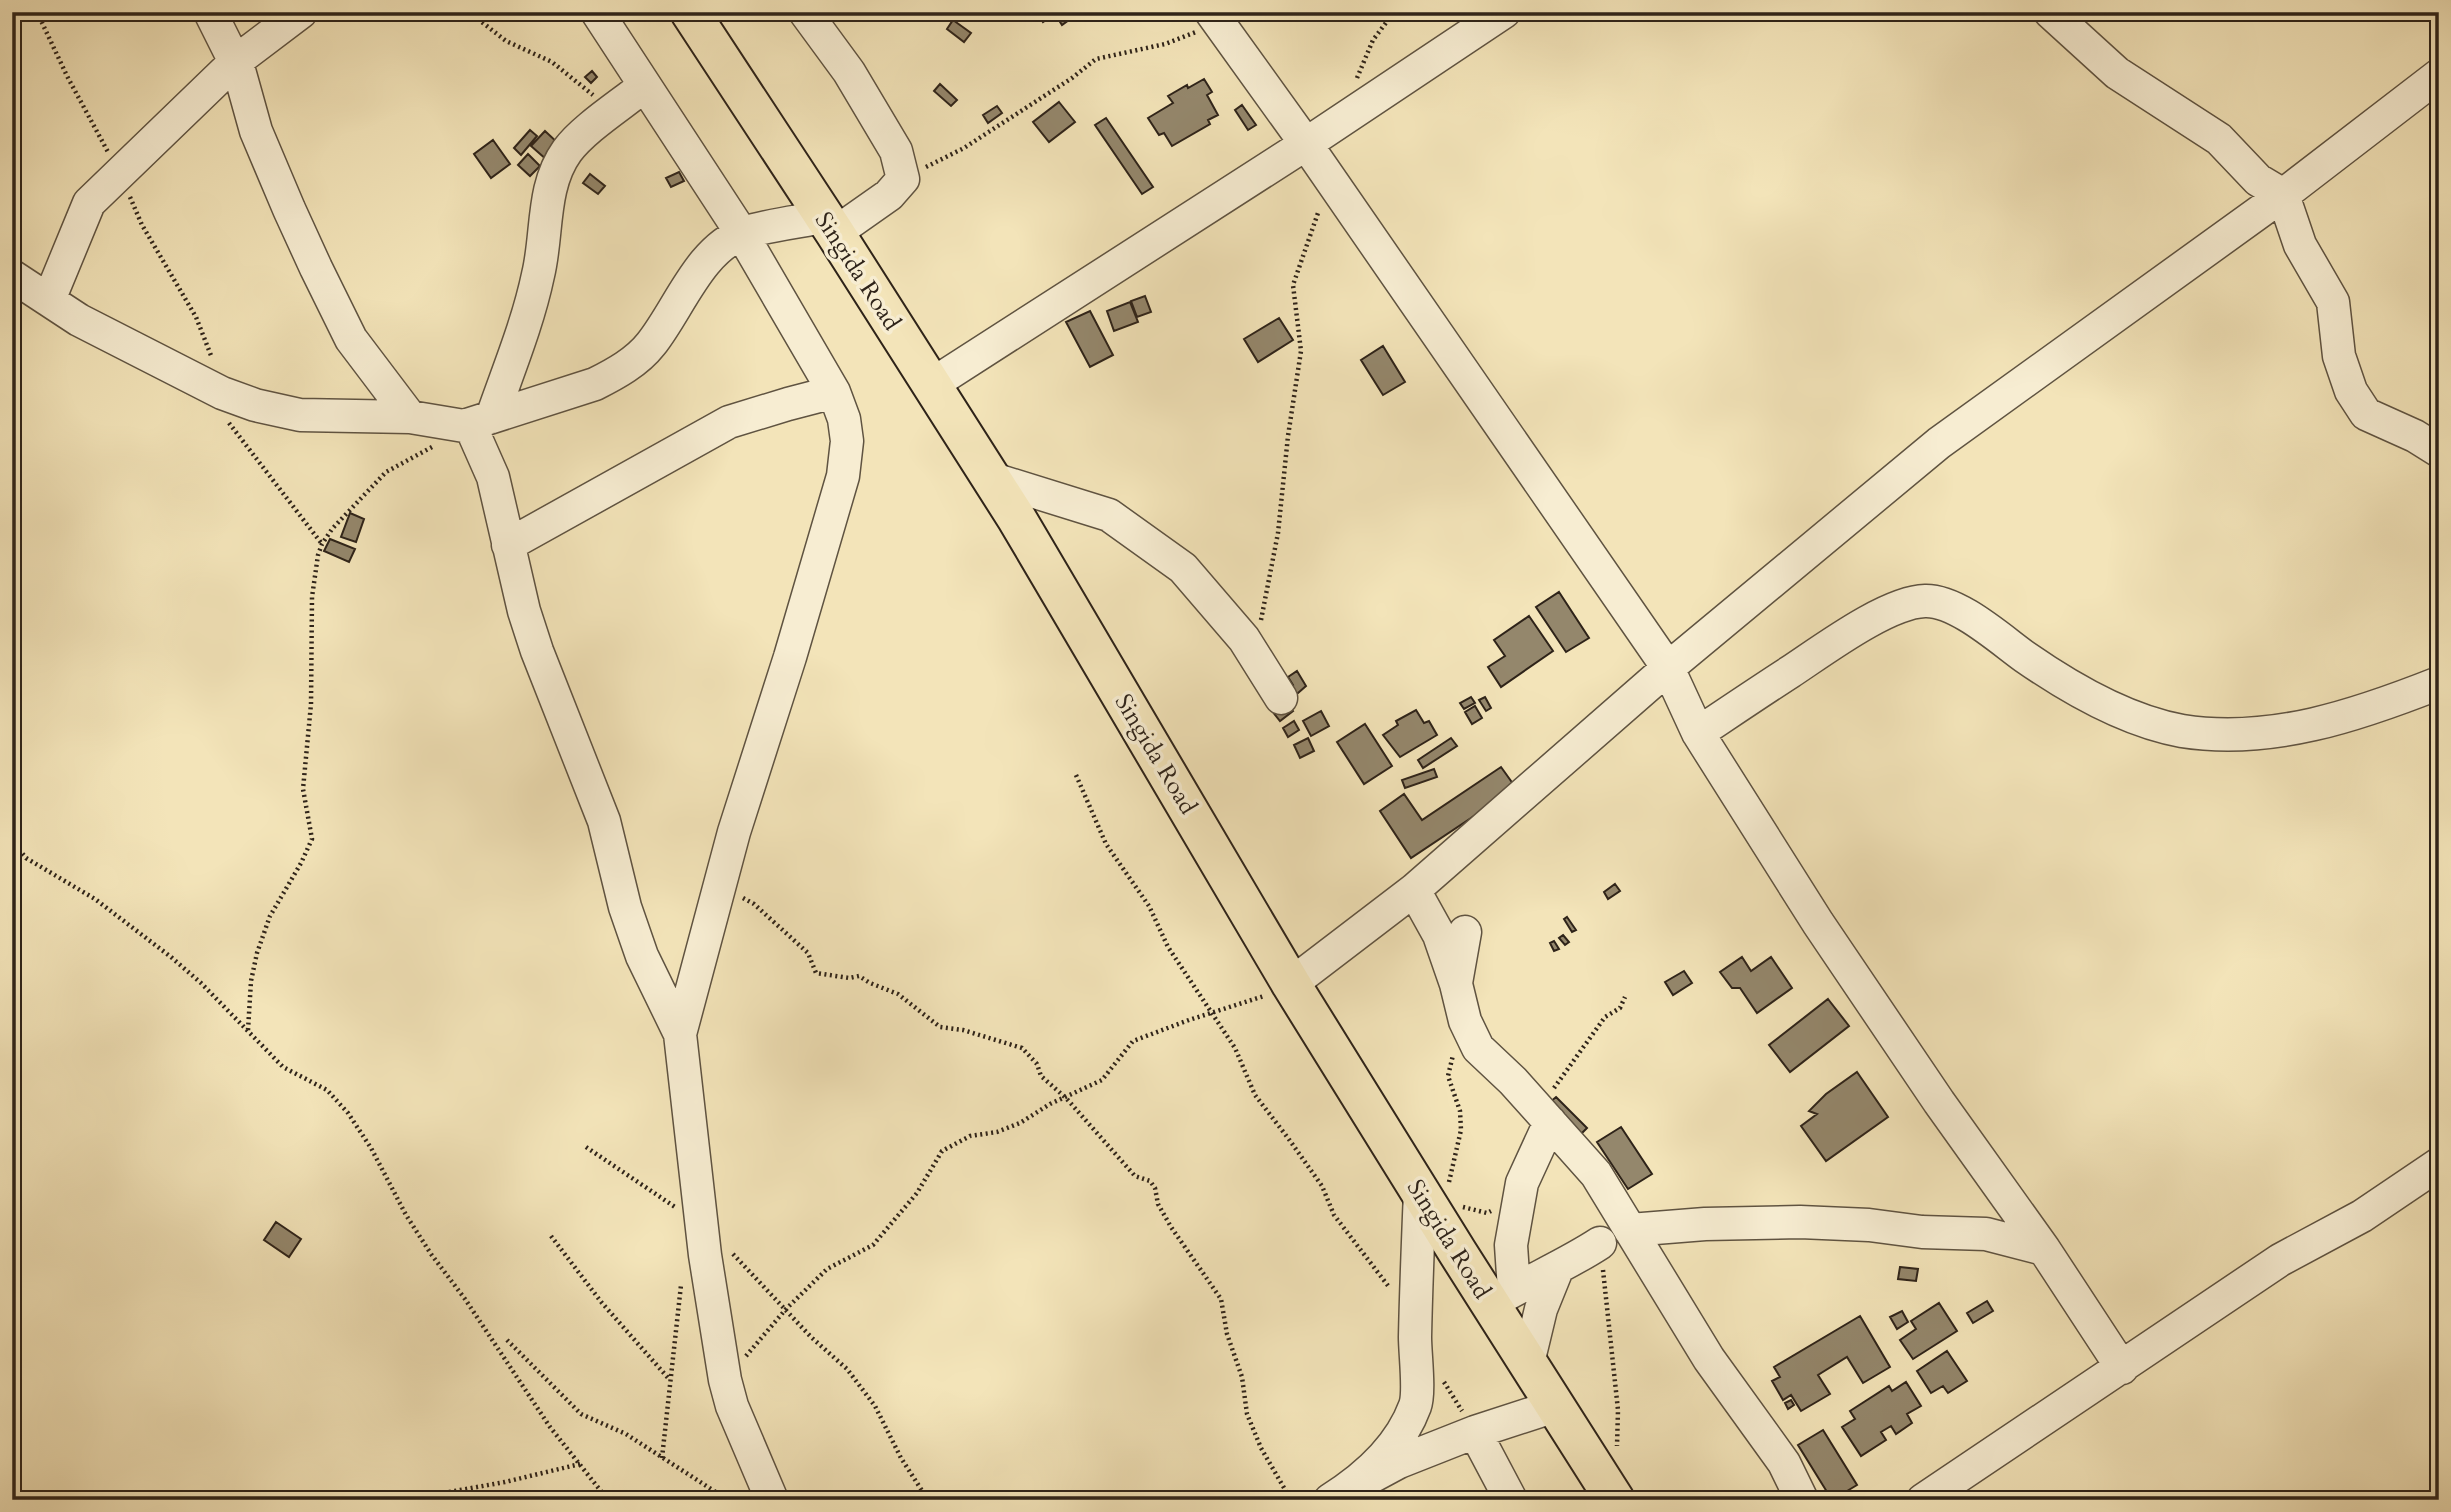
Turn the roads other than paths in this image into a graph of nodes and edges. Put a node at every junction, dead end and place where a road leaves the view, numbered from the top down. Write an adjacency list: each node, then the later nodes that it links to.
1 (211, 12): 9 (street)
2 (301, 12): 9 (street)
3 (597, 12): 11 (street)
4 (690, 12): 14 (highway, Singida Road)
5 (804, 12): 14 (street)
6 (1504, 12): 12 (street)
7 (2050, 12): 13 (street)
8 (1214, 18): 12 (street)
9 (234, 62): 17 (street); 20 (street)
10 (2439, 75): 13 (street)
11 (644, 86): 15 (street); 21 (street)
12 (1306, 144): 18 (street); 25 (street)
13 (2283, 195): 22 (street); 25 (street)
14 (829, 225): 15 (street); 18 (highway, Singida Road)
15 (742, 234): 19 (street); 21 (street)
16 (12, 276): 17 (street)
17 (49, 300): 20 (street)
18 (931, 385): 23 (highway, Singida Road)
19 (834, 392): 24 (street); 33 (street)
20 (410, 417): 21 (street)
21 (471, 422): 24 (street)
22 (2439, 451)
23 (990, 478): 27 (street); 31 (highway, Singida Road)
24 (508, 545): 33 (street)
25 (1668, 667): 28 (street); 29 (street)
26 (2439, 683): 28 (street)
27 (1281, 698)
28 (1698, 733): 39 (street)
29 (1414, 890): 31 (street); 32 (street)
30 (1465, 932): 32 (street)
31 (1292, 984): 36 (highway, Singida Road)
32 (1456, 984): 34 (street)
33 (680, 1034): 47 (street)
34 (1544, 1115): 37 (street); 41 (street)
35 (2439, 1164): 43 (street)
36 (1428, 1206): 41 (highway, Singida Road); 46 (street)
37 (1630, 1230): 39 (street); 50 (street)
38 (1600, 1243): 40 (street)
39 (2044, 1249): 43 (street)
40 (1558, 1267): 41 (street); 42 (street)
41 (1502, 1297): 42 (highway, Singida Road)
42 (1528, 1363): 44 (highway, Singida Road)
43 (2122, 1368): 51 (street)
44 (1555, 1406): 45 (street); 49 (highway, Singida Road)
45 (1475, 1432): 46 (street); 48 (street)
46 (1340, 1494)
47 (772, 1500)
48 (1511, 1500)
49 (1615, 1500)
50 (1802, 1500)
51 (1923, 1500)

